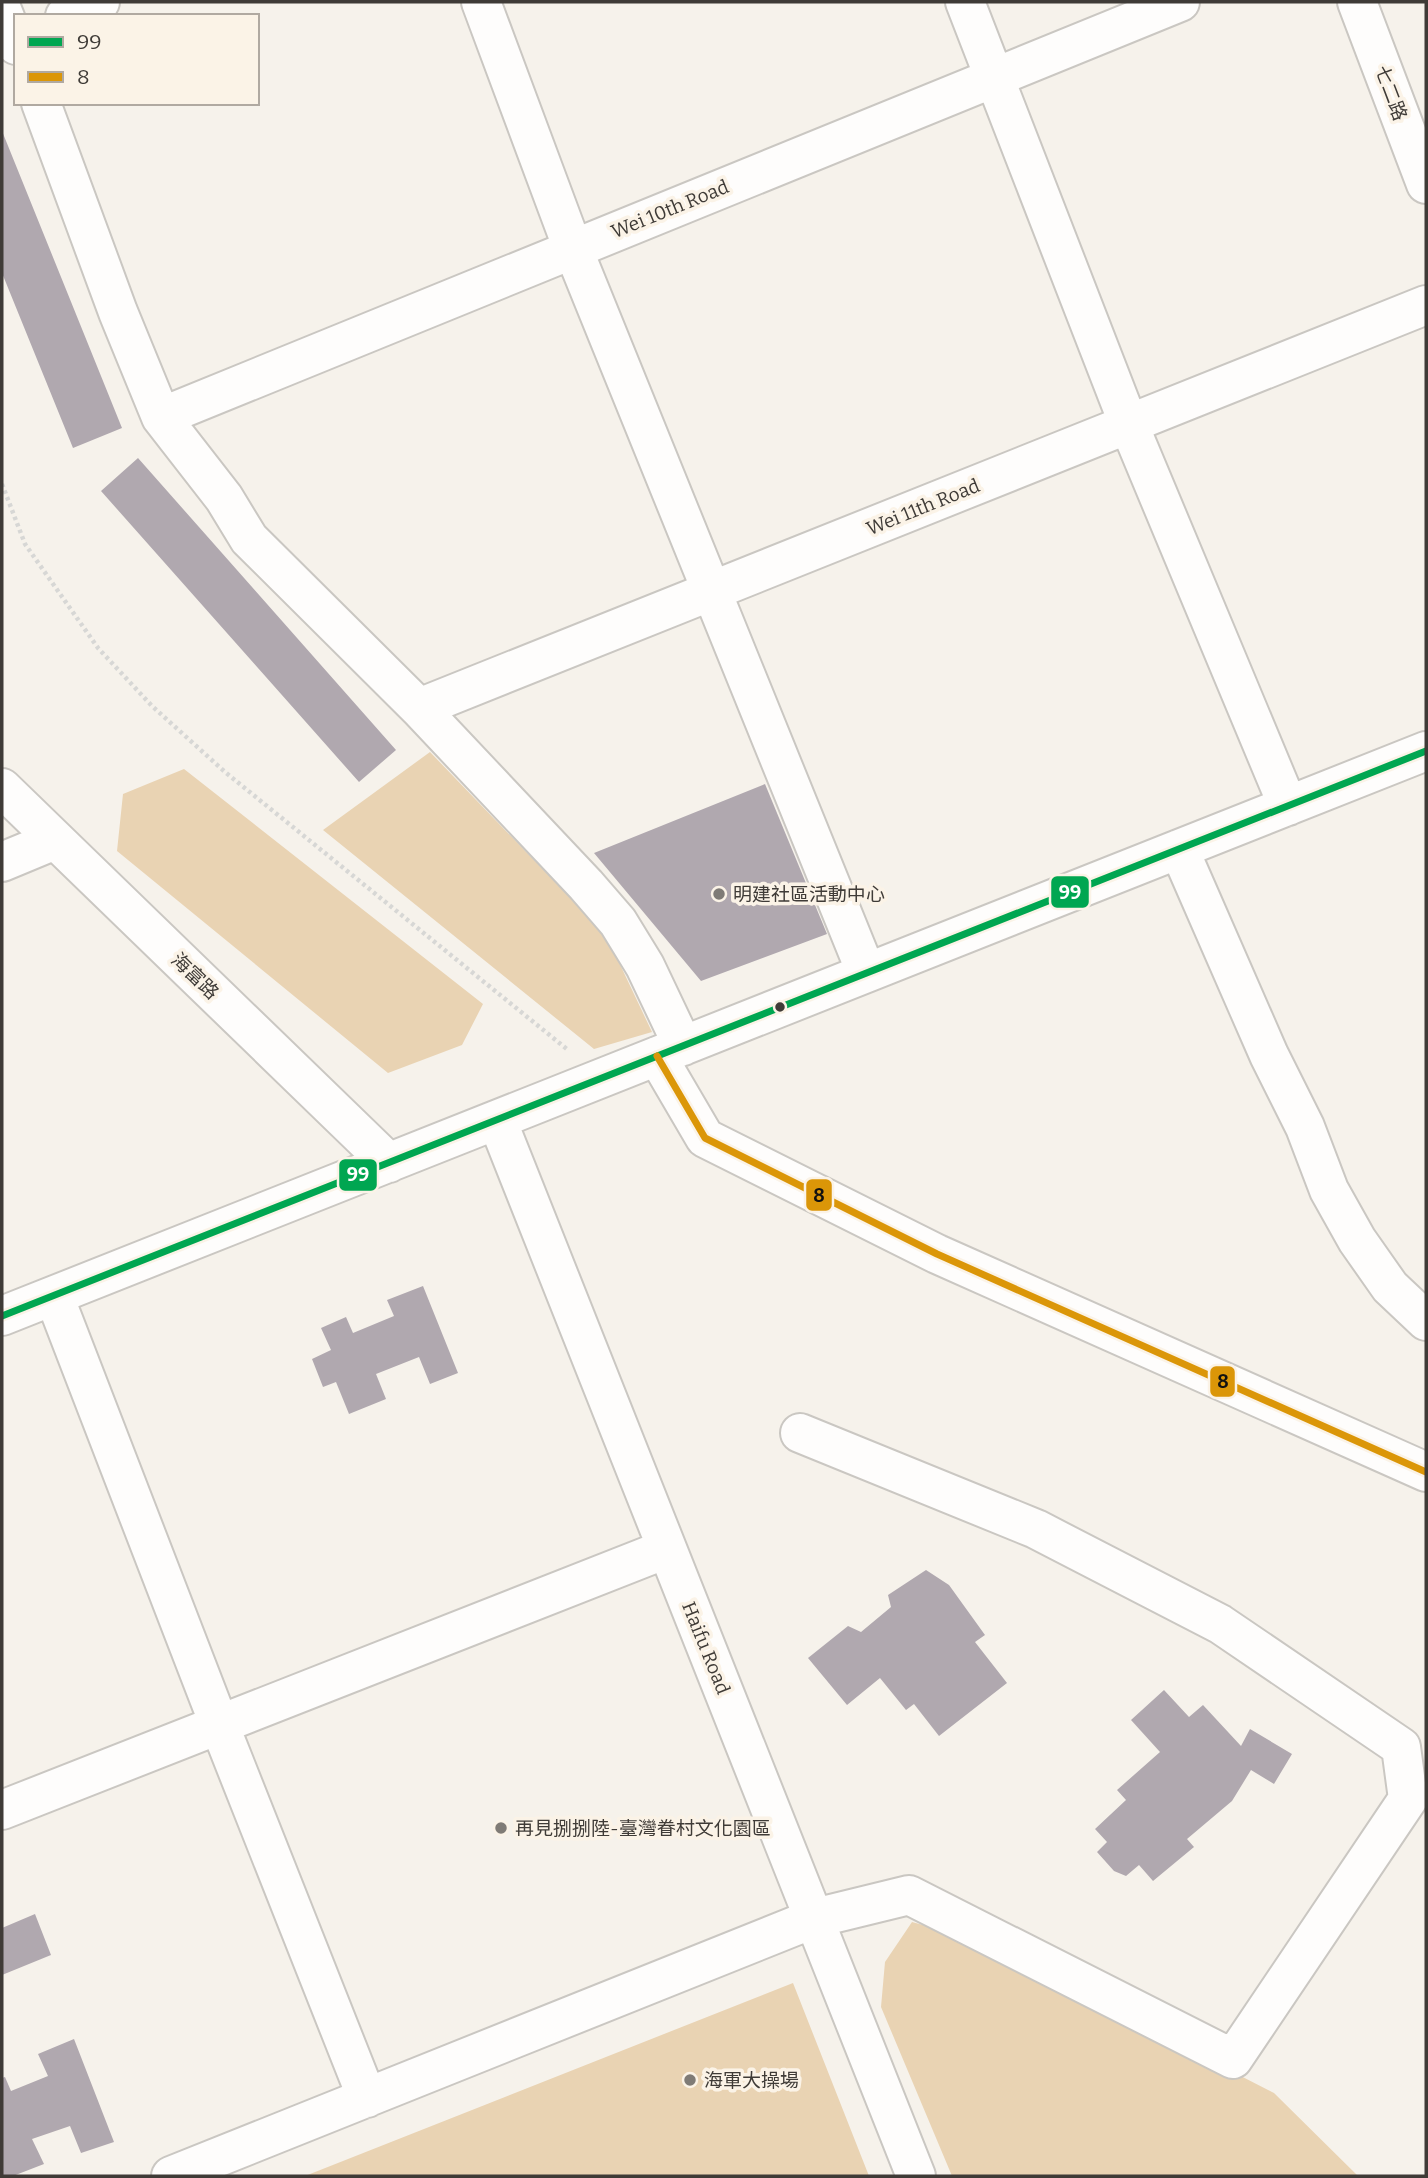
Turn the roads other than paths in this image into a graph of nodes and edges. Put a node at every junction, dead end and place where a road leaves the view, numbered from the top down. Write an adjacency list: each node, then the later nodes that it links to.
1 (100, 2): 6 (street)
2 (481, 2): 10 (street)
3 (965, 2): 7 (street)
4 (1180, 2): 7 (street, Wei 10th Road)
5 (1357, 2): 9 (street, 七二路)
6 (70, 14)
7 (995, 77): 10 (street, Wei 10th Road); 13 (street)
8 (42, 105): 12 (street)
9 (1426, 184)
10 (573, 249): 12 (street, Wei 10th Road); 14 (street)
11 (1426, 304): 13 (street, Wei 11th Road)
12 (161, 417): 15 (street)
13 (1129, 425): 14 (street, Wei 11th Road); 18 (street)
14 (714, 592): 15 (street, Wei 11th Road); 22 (street)
15 (419, 708): 23 (street)
16 (1426, 751): 18 (street)
17 (2, 788): 19 (street, 海富路)
18 (1288, 806): 20 (street)
19 (55, 841): 21 (street); 25 (street, 海富路)
20 (1179, 849): 22 (street); 28 (street)
21 (2, 862)
22 (866, 972): 23 (street)
23 (670, 1051): 24 (street); 30 (street)
24 (497, 1120): 25 (street); 31 (street, Haifu Road)
25 (388, 1163): 26 (street)
26 (54, 1296): 27 (street); 32 (street)
27 (2, 1316)
28 (1426, 1321)
29 (800, 1433): 34 (street)
30 (1426, 1472)
31 (666, 1549): 32 (street); 34 (street, Haifu Road)
32 (219, 1724): 33 (street); 35 (street)
33 (2, 1810)
34 (815, 1918): 35 (street); 37 (street, Haifu Road)
35 (367, 2098): 36 (street)
36 (171, 2176)
37 (916, 2176)

